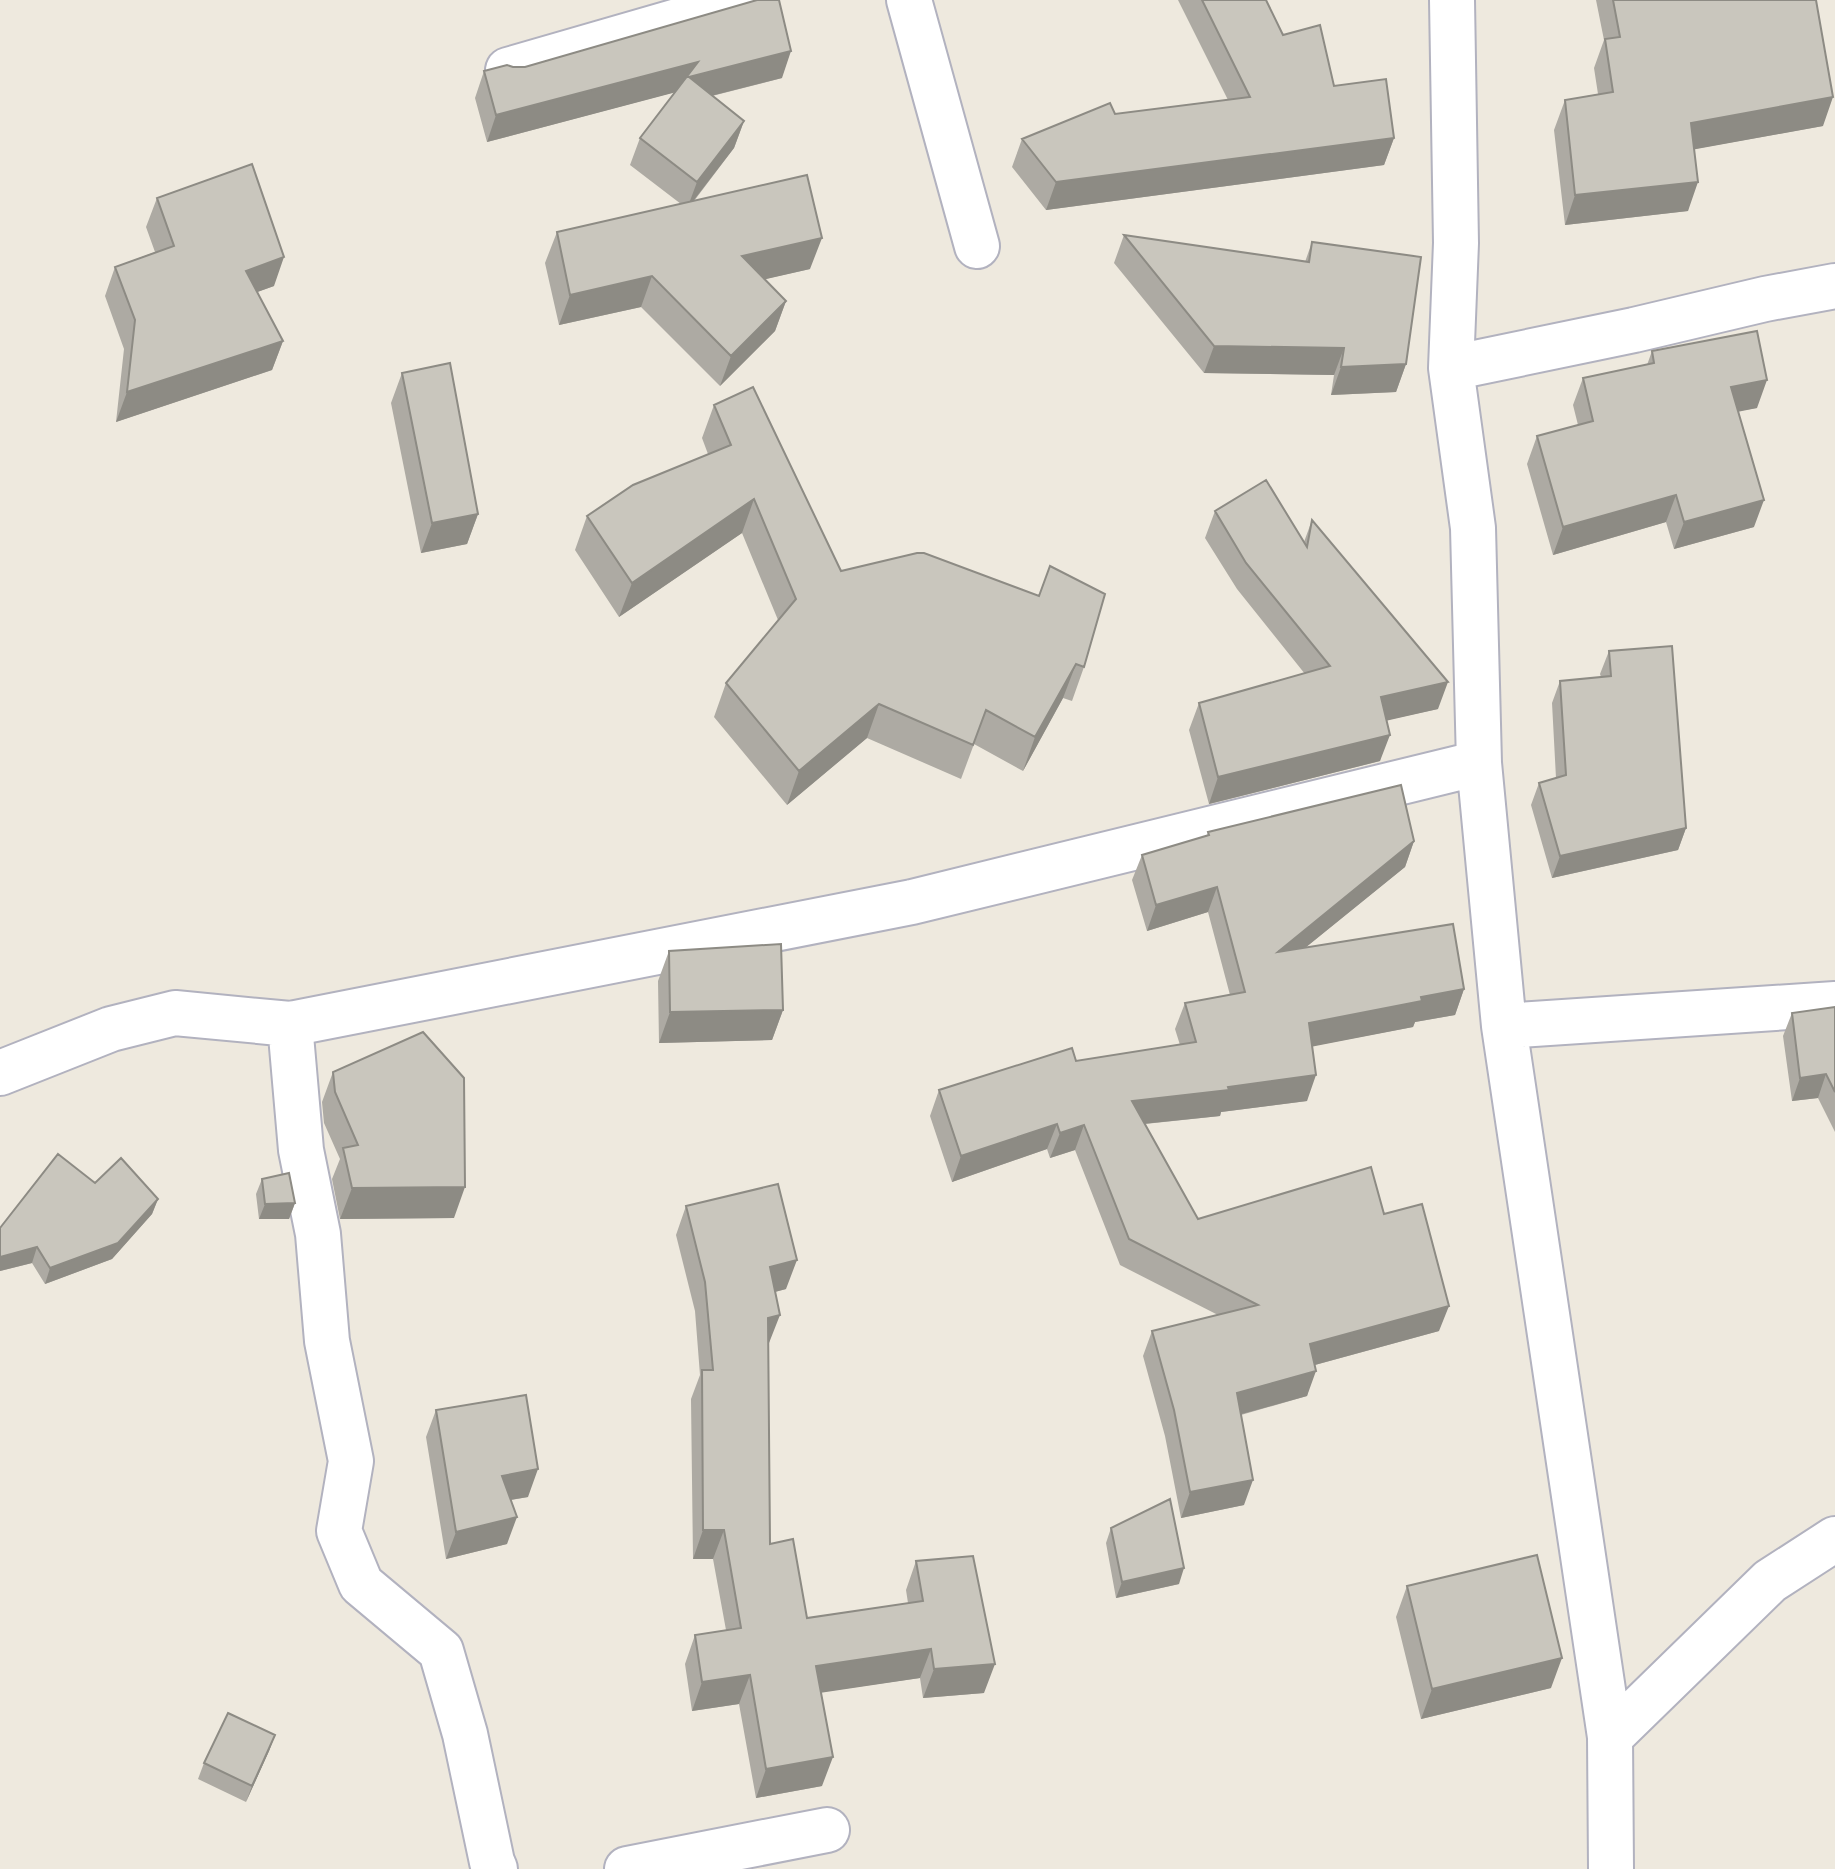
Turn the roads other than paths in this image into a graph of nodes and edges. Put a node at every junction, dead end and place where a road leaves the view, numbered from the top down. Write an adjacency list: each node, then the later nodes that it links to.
1 (750, 0): 4 (street)
2 (909, 0): 5 (street)
3 (1452, 0): 7 (street)
4 (508, 70)
5 (977, 246)
6 (1835, 286): 7 (street)
7 (1451, 368): 8 (street)
8 (1479, 763): 10 (street); 11 (street)
9 (1835, 1004): 11 (street)
10 (290, 1024): 12 (street); 16 (street)
11 (1504, 1026): 14 (street)
12 (0, 1073)
13 (1835, 1539): 14 (street)
14 (1610, 1737): 18 (street)
15 (827, 1830): 17 (street)
16 (495, 1869)
17 (627, 1869)
18 (1611, 1869)

